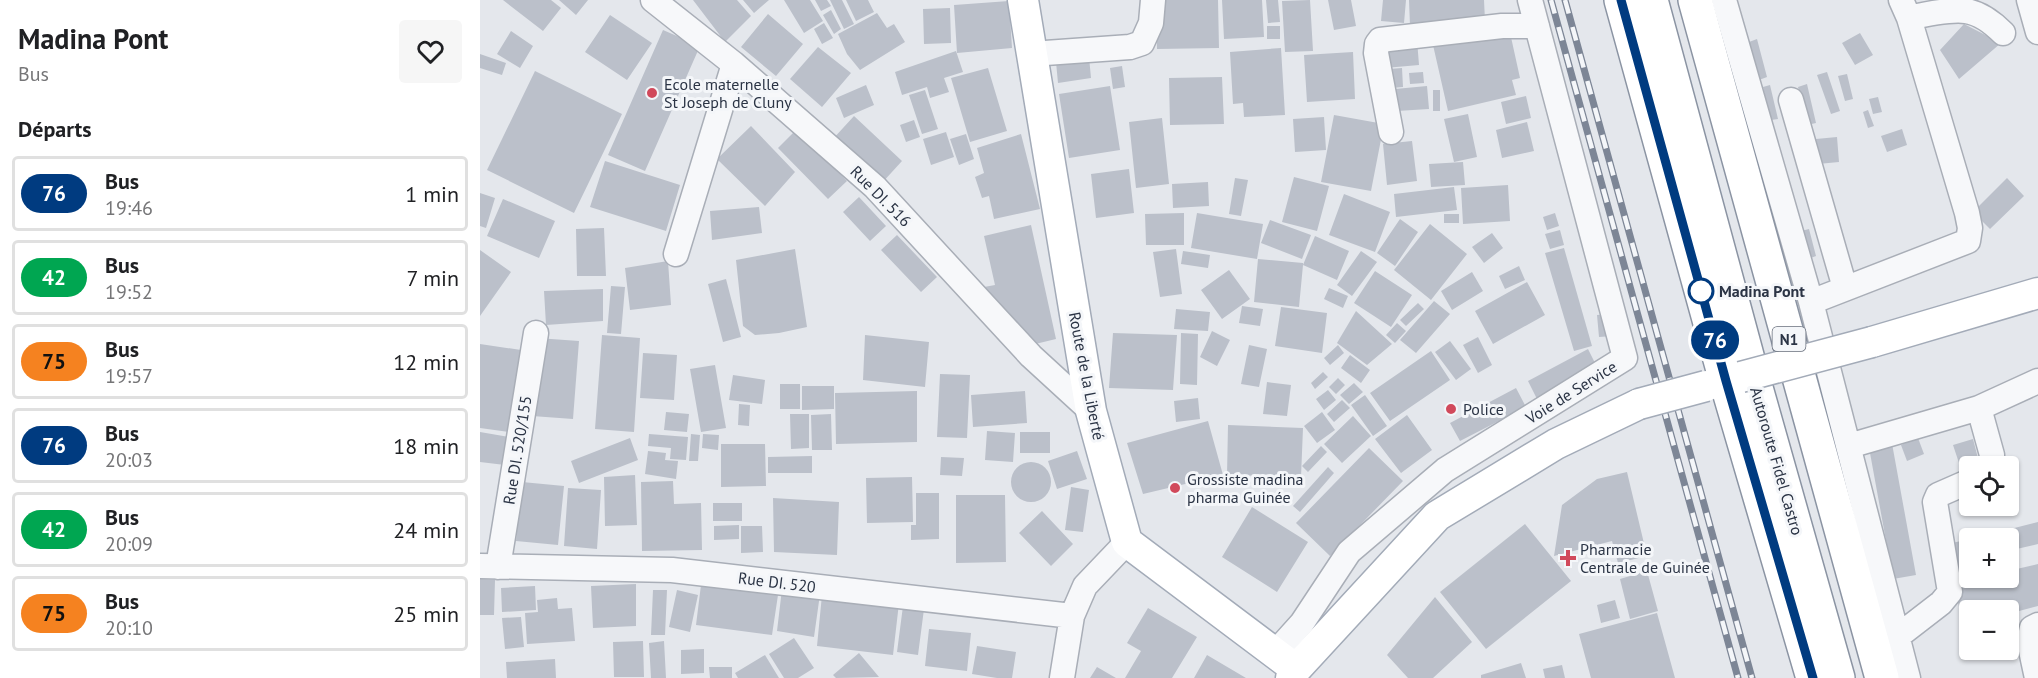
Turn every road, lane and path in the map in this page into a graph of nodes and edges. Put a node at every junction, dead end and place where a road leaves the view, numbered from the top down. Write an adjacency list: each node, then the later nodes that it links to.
1 (653, 0): 15 (street, Rue DI. 516)
2 (1153, 0): 14 (street)
3 (1530, 0): 11 (street, Voie de Service)
4 (1621, 0): 23 (highway)
5 (1651, 0): 38 (highway, Autoroute Fidel Castro)
6 (1695, 0): 39 (highway, N1)
7 (1724, 0): 21 (street)
8 (2029, 0): 12 (street)
9 (1028, 2): 14 (main road, Route de la Liberté)
10 (1905, 9): 13 (street); 19 (street)
11 (1537, 26): 17 (street); 35 (street, Voie de Service)
12 (2038, 32)
13 (2004, 33)
14 (1031, 54): 26 (main road, Route de la Liberté)
15 (734, 64): 18 (street); 26 (street, Rue DI. 516)
16 (1791, 100): 19 (street)
17 (1391, 132)
18 (676, 254)
19 (1845, 288): 21 (street)
20 (2038, 293): 23 (main road, bridge)
21 (1811, 302): 27 (street)
22 (536, 333): 31 (street, Rue DI. 520/155)
23 (1724, 381): 35 (main road, bridge); 37 (highway)
24 (2038, 381): 25 (street)
25 (1979, 408): 27 (street); 28 (street)
26 (1091, 411): 30 (main road, Route de la Liberté)
27 (1849, 446): 34 (street)
28 (1992, 456)
29 (1959, 486): 34 (street)
30 (1126, 542): 32 (street); 35 (main road)
31 (489, 566): 32 (street, Rue DI. 520)
32 (1072, 616): 36 (street)
33 (2038, 625): 41 (street)
34 (1897, 637): 40 (street)
35 (1287, 666)
36 (1062, 678)
37 (1813, 678)
38 (1838, 678)
39 (1882, 678)
40 (1908, 678)
41 (2037, 678)

